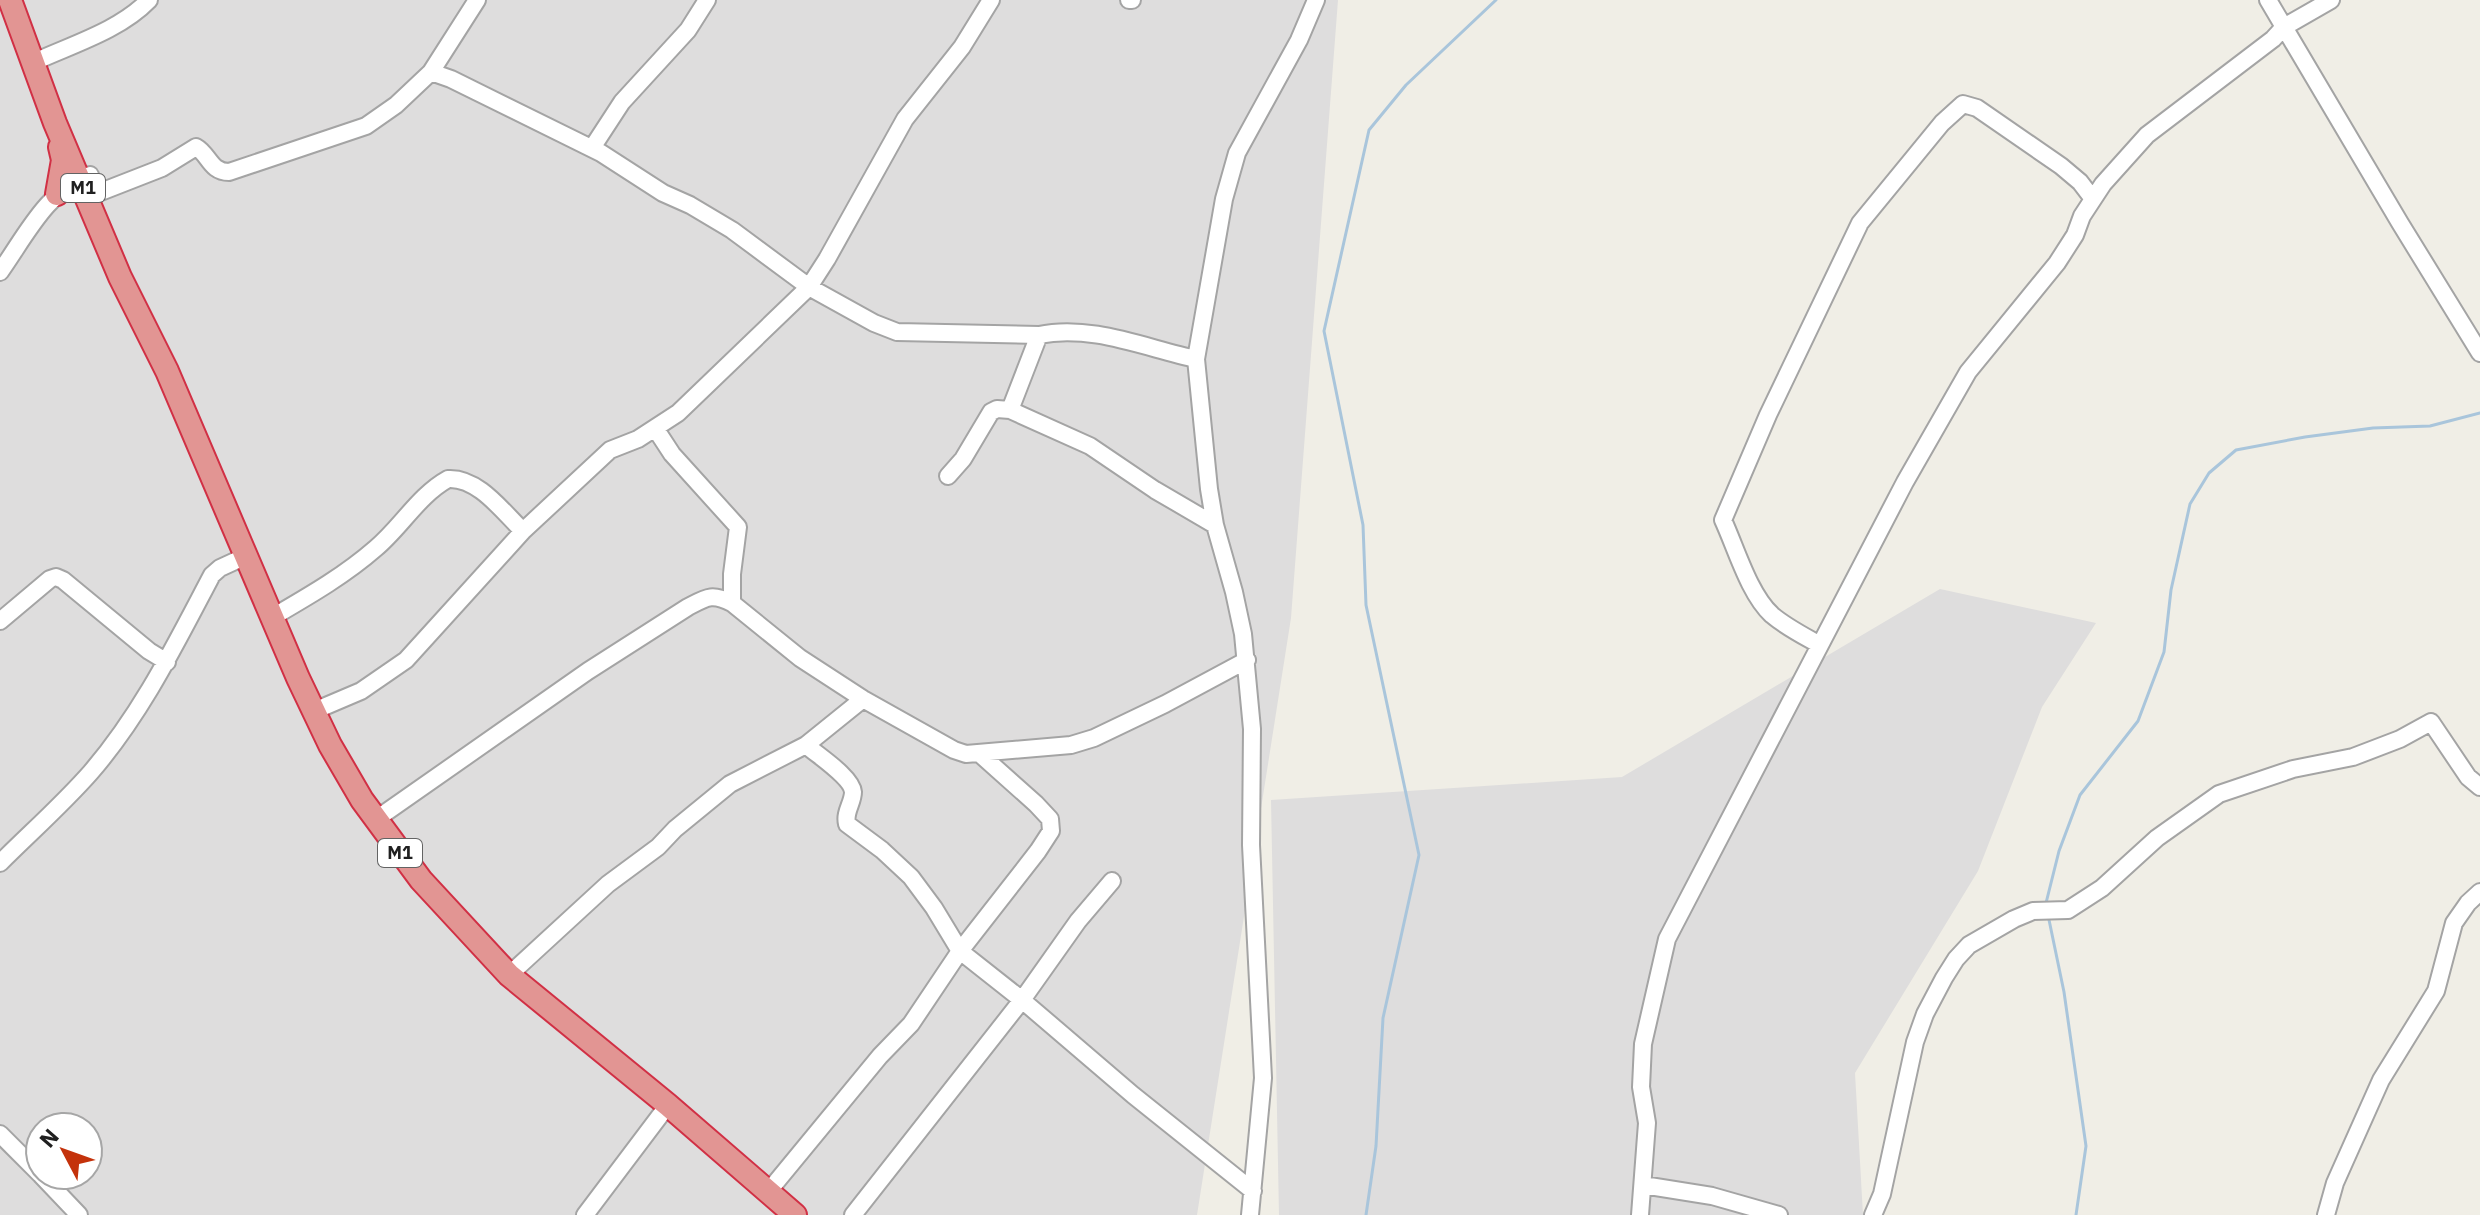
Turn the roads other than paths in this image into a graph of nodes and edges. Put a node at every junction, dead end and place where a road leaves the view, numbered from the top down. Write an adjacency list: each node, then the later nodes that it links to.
1 (10, 0): 13 (highway, M1)
2 (21, 0): 11 (highway, M1)
3 (149, 0): 11 (street)
4 (477, 0): 12 (street)
5 (707, 0): 14 (street)
6 (991, 0): 19 (street)
7 (1316, 0): 22 (street)
8 (2268, 0): 10 (street)
9 (2331, 0): 10 (street)
10 (2284, 27): 17 (street); 21 (street)
11 (41, 59): 15 (highway, M1)
12 (431, 72): 14 (street); 15 (street)
13 (55, 123): 15 (highway, M1); 16 (highway)
14 (592, 148): 19 (street)
15 (90, 190): 16 (street); 16 (highway); 28 (highway, M1)
16 (53, 198): 18 (street)
17 (2093, 199): 32 (street); 32 (street)
18 (0, 272)
19 (809, 287): 20 (street); 24 (street)
20 (1039, 335): 22 (street); 23 (street)
21 (2480, 353)
22 (1196, 359): 26 (street)
23 (1010, 410): 25 (street); 26 (street)
24 (655, 428): 27 (street); 29 (street)
25 (948, 476)
26 (1215, 525): 33 (street)
27 (523, 531): 30 (street); 36 (street)
28 (246, 556): 30 (highway, M1); 34 (street)
29 (732, 603): 35 (street); 40 (street)
30 (271, 618): 36 (highway, M1)
31 (0, 621): 34 (street)
32 (1820, 645): 50 (street)
33 (1247, 660): 38 (street); 52 (street)
34 (167, 662): 41 (street)
35 (863, 699): 37 (street); 38 (street)
36 (314, 711): 40 (highway, M1)
37 (806, 745): 44 (street); 45 (street)
38 (980, 754): 44 (street)
39 (2480, 787): 61 (street)
40 (375, 820): 45 (highway, M1)
41 (0, 863)
42 (1112, 881): 46 (street)
43 (2480, 892): 62 (street)
44 (960, 951): 46 (street); 53 (street)
45 (509, 975): 47 (highway, M1)
46 (1022, 1000): 52 (street); 57 (street)
47 (668, 1105): 53 (highway, M1); 55 (street)
48 (0, 1134): 49 (street)
49 (24, 1159)
50 (1643, 1185): 59 (street); 60 (street)
51 (56, 1191): 54 (street)
52 (1253, 1191): 58 (street)
53 (768, 1192): 56 (highway, M1)
54 (79, 1215)
55 (585, 1215)
56 (795, 1215)
57 (853, 1215)
58 (1250, 1215)
59 (1640, 1215)
60 (1779, 1215)
61 (1873, 1215)
62 (2326, 1215)

